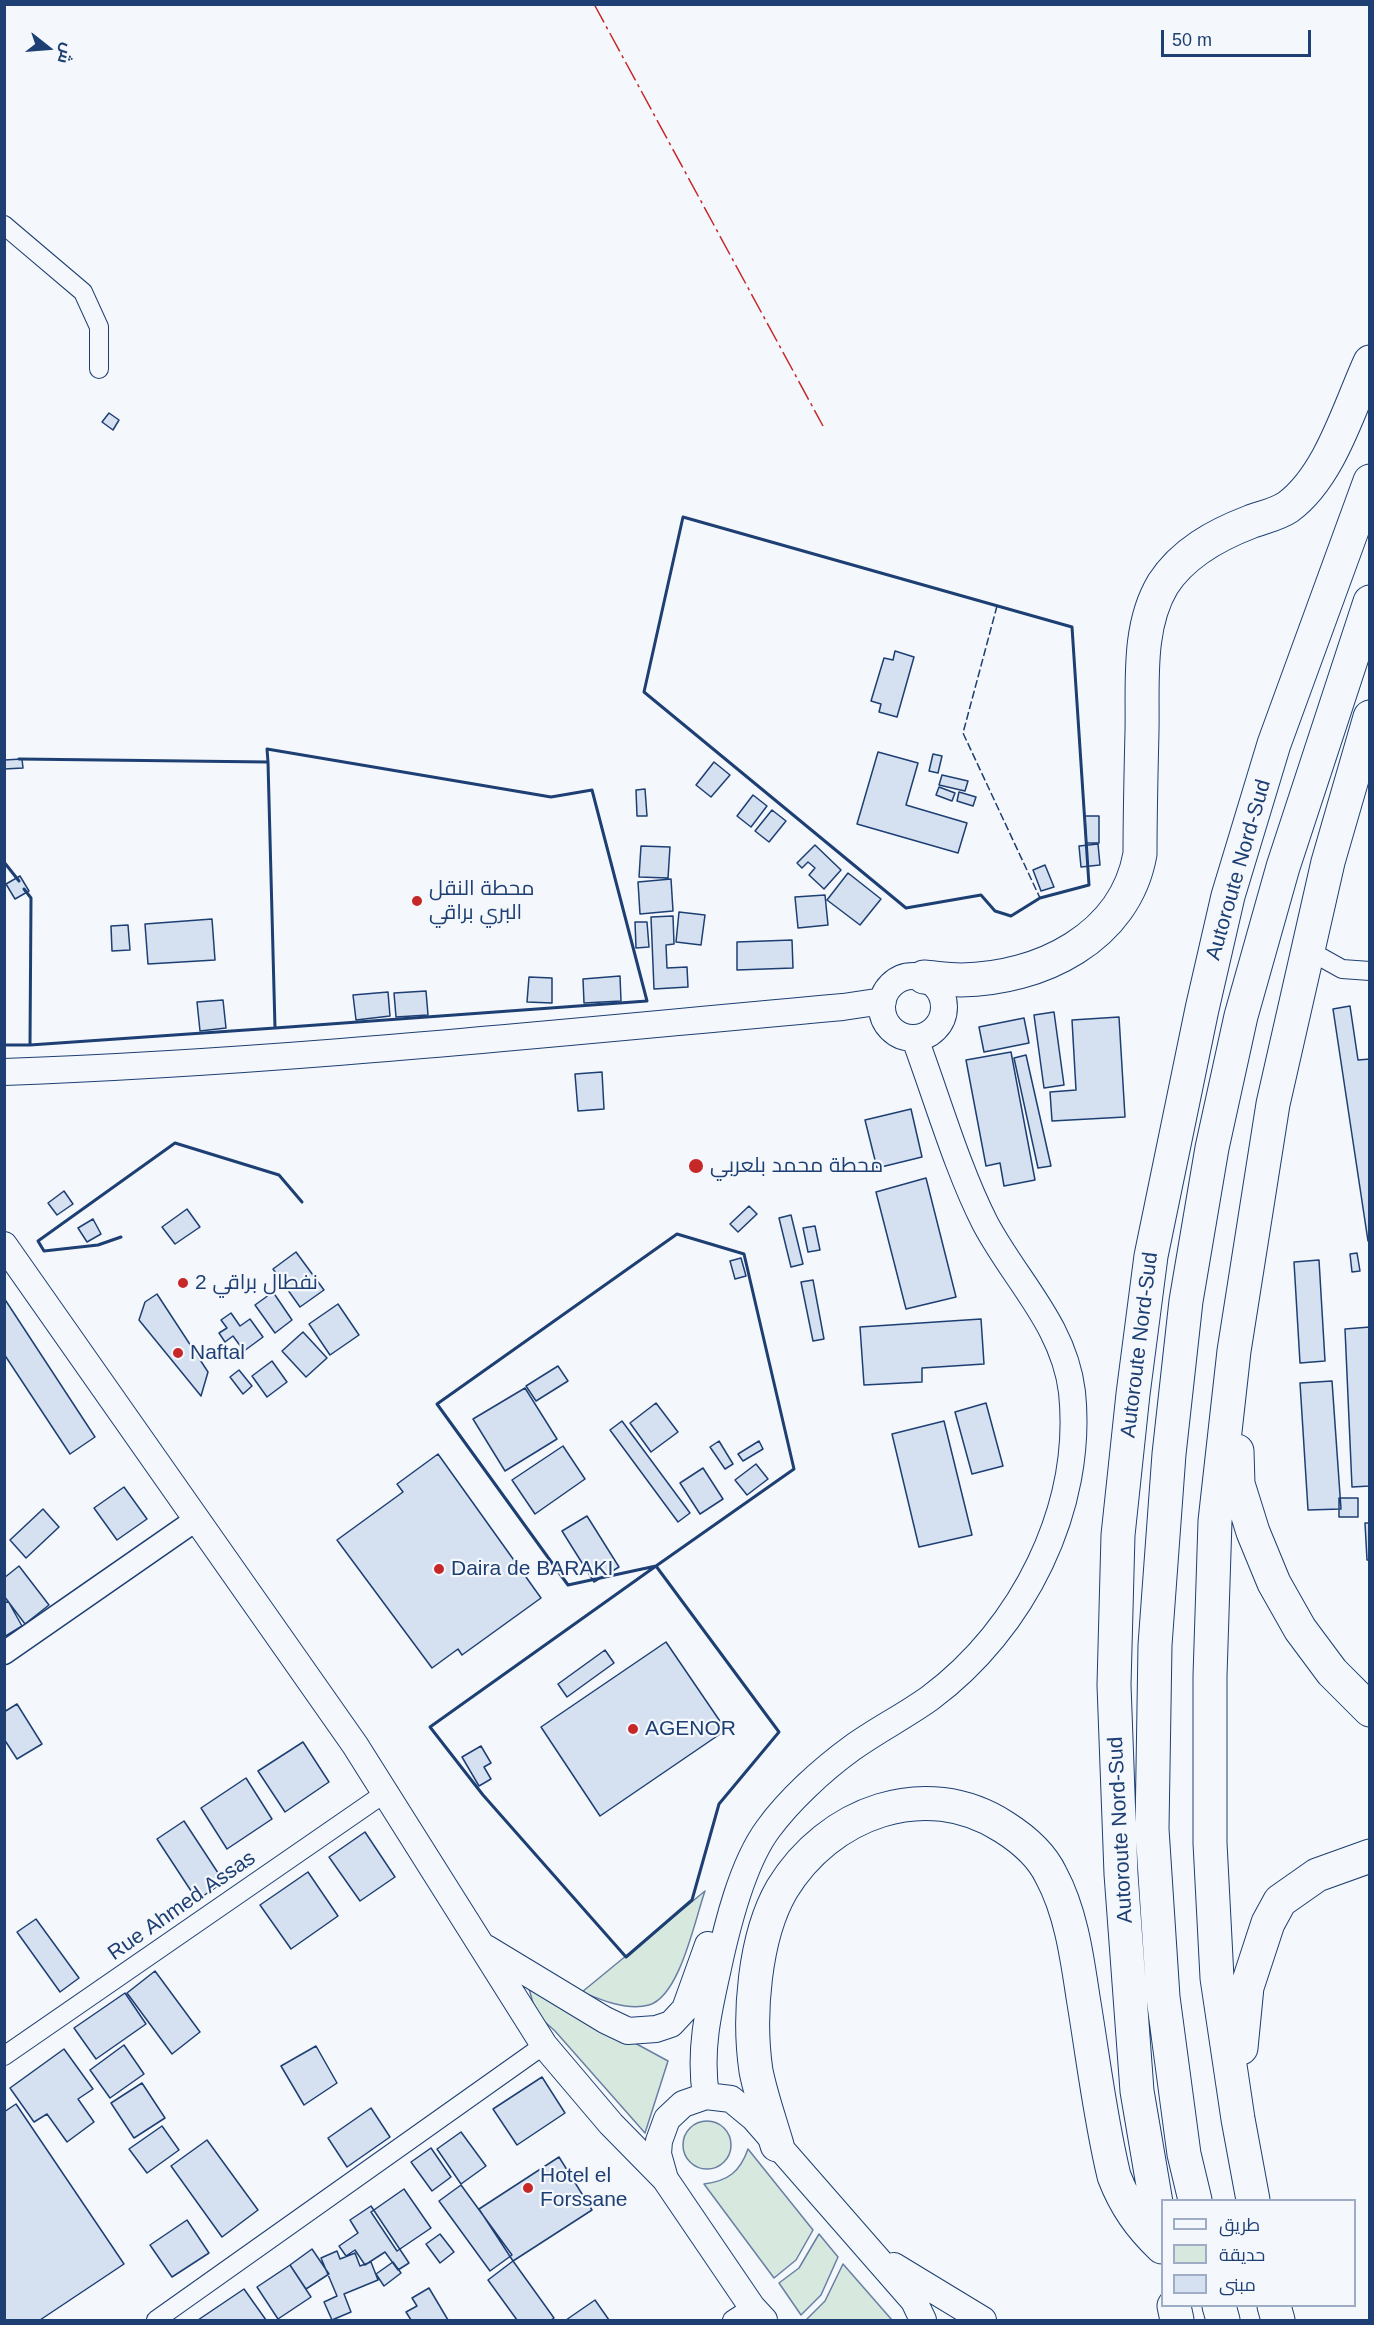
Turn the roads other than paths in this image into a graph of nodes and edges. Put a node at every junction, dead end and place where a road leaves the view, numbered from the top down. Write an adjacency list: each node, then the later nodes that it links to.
1 (4, 225): 3 (street)
2 (1370, 362): 9 (highway)
3 (99, 369)
4 (1370, 481): 32 (highway, Autoroute Nord-Sud)
5 (1370, 602): 30 (highway, Autoroute Nord-Sud)
6 (1370, 717): 7 (highway)
7 (1308, 950): 8 (street); 16 (highway)
8 (1370, 971)
9 (924, 978): 10 (main road); 11 (main road)
10 (883, 1001): 11 (main road); 12 (main road)
11 (915, 1039): 21 (main road)
12 (90, 1069): 13 (main road); 14 (main road)
13 (4, 1072)
14 (4, 1088)
15 (4, 1245): 17 (main road)
16 (1234, 1351): 19 (highway); 27 (highway)
17 (197, 1519): 18 (street); 20 (main road)
18 (4, 1653)
19 (1370, 1710)
20 (385, 1792): 23 (main road); 25 (street, Rue Ahmed Assas)
21 (767, 1830): 23 (main road); 26 (main road)
22 (1370, 1856): 27 (highway)
23 (481, 1944): 24 (main road)
24 (544, 2046): 29 (main road); 36 (street)
25 (4, 2056)
26 (706, 2096): 28 (main road); 29 (main road)
27 (1238, 2119): 31 (highway)
28 (777, 2145): 33 (highway); 34 (main road)
29 (665, 2179): 35 (main road)
30 (1195, 2199)
31 (1253, 2199)
32 (1161, 2232)
33 (1161, 2246)
34 (870, 2250): 37 (main road); 38 (main road)
35 (752, 2317)
36 (156, 2320)
37 (923, 2320)
38 (983, 2320)

